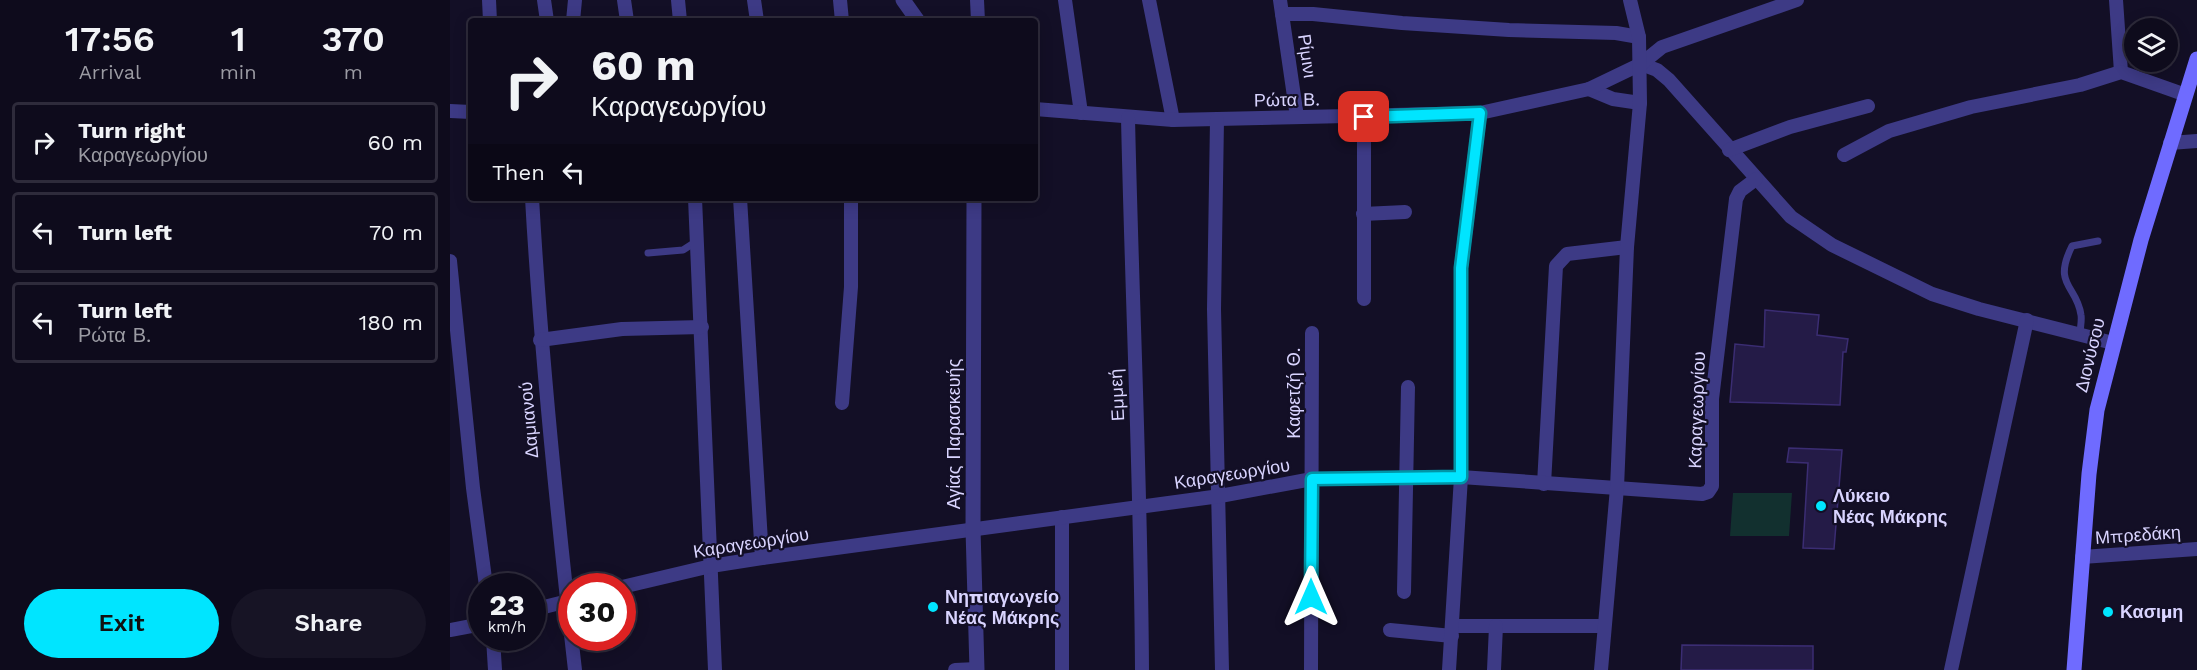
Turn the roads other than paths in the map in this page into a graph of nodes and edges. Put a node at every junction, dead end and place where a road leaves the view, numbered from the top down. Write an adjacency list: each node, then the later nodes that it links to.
1 (489, 0): 16 (street)
2 (544, 0): 17 (street)
3 (576, 0): 18 (street)
4 (624, 0): 19 (street)
5 (678, 0): 20 (street)
6 (754, 0): 21 (street)
7 (840, 0): 22 (street)
8 (903, 0): 23 (street)
9 (976, 0): 24 (street)
10 (1065, 0): 36 (street)
11 (1149, 0): 41 (street)
12 (1630, 0): 25 (street)
13 (1797, 0): 27 (street, Ρώτα Β.)
14 (2116, 0): 28 (street)
15 (1281, 7): 25 (street); 38 (street, Ρίμινι)
16 (489, 18)
17 (547, 18)
18 (573, 18)
19 (627, 18)
20 (680, 18)
21 (757, 18)
22 (842, 18)
23 (916, 18)
24 (978, 18)
25 (1639, 37): 27 (street)
26 (2197, 59): 30 (main road, Διονύσου)
27 (1641, 64): 29 (street, Ρώτα Β.); 31 (street); 45 (street)
28 (2121, 72): 30 (street); 46 (street)
29 (1589, 89): 31 (street); 37 (street, Ρώτα Β.)
30 (2186, 95): 44 (main road, Διονύσου)
31 (1640, 103): 57 (street)
32 (1868, 106): 45 (street)
33 (1038, 109): 36 (street, Ρώτα Β.)
34 (450, 111): 35 (street)
35 (468, 112)
36 (1081, 113): 40 (street, Ρώτα Β.)
37 (1480, 113): 39 (street, Ρώτα Β.); 69 (street)
38 (1298, 117): 39 (street, Ρώτα Β.); 42 (street, Ρώτα Β.)
39 (1364, 117): 54 (street)
40 (1128, 118): 41 (street, Ρώτα Β.); 75 (street, Εμμεή)
41 (1173, 120): 42 (street, Ρώτα Β.)
42 (1217, 120): 74 (street)
43 (2197, 141): 44 (street)
44 (2170, 143): 66 (main road, Διονύσου)
45 (1730, 150): 47 (street)
46 (1844, 155)
47 (1756, 179): 61 (street); 73 (street, Καραγεωργίου)
48 (532, 201): 65 (street, Δαμιανού)
49 (695, 201): 55 (street)
50 (740, 201): 80 (street)
51 (851, 201): 68 (street)
52 (974, 201): 77 (street, Αγίας Παρασκευής)
53 (1405, 212): 54 (street)
54 (1363, 214): 60 (street)
55 (697, 241): 58 (lane); 62 (street)
56 (2098, 242): 64 (lane)
57 (1627, 247): 72 (street); 73 (street)
58 (648, 253)
59 (450, 261): 82 (street)
60 (1364, 300)
61 (2027, 320): 64 (street); 106 (street)
62 (702, 327): 65 (street); 81 (street)
63 (1312, 333): 71 (street, Καφετζή Θ.)
64 (2080, 334): 66 (street)
65 (540, 339): 83 (street, Δαμιανού)
66 (2112, 343): 79 (main road, Διονύσου)
67 (1408, 387): 70 (street)
68 (842, 403)
69 (1461, 477): 70 (street, Καραγεωργίου); 72 (street, Καραγεωργίου); 91 (street)
70 (1405, 478): 71 (street, Καραγεωργίου); 85 (street)
71 (1312, 479): 74 (street, Καραγεωργίου); 102 (street, Καφετζή Θ.)
72 (1544, 483): 73 (street, Καραγεωργίου)
73 (1617, 488): 87 (street)
74 (1220, 496): 75 (street, Καραγεωργίου); 101 (street)
75 (1141, 505): 76 (street, Καραγεωργίου); 100 (street, Εμμεή)
76 (1062, 517): 77 (street, Καραγεωργίου); 99 (street)
77 (973, 529): 80 (street, Καραγεωργίου); 98 (street, Αγίας Παρασκευής)
78 (2197, 549): 79 (street, Μπρεδάκη)
79 (2082, 557): 107 (main road, Διονύσου)
80 (762, 558): 81 (street, Καραγεωργίου)
81 (711, 566): 84 (street, Καραγεωργίου); 96 (street)
82 (484, 573)
83 (566, 573)
84 (636, 585)
85 (1404, 592)
86 (1496, 626): 87 (street); 91 (street); 104 (street)
87 (1604, 626): 105 (street)
88 (468, 627): 89 (street)
89 (450, 630)
90 (1390, 630): 91 (street)
91 (1453, 631): 103 (street)
92 (494, 651): 94 (street)
93 (573, 651): 95 (street, Δαμιανού)
94 (495, 670)
95 (575, 670)
96 (715, 670)
97 (955, 670): 98 (street)
98 (977, 670)
99 (1062, 670)
100 (1142, 670)
101 (1222, 670)
102 (1311, 670)
103 (1449, 670)
104 (1494, 670)
105 (1601, 670)
106 (1952, 670)
107 (2074, 670)

